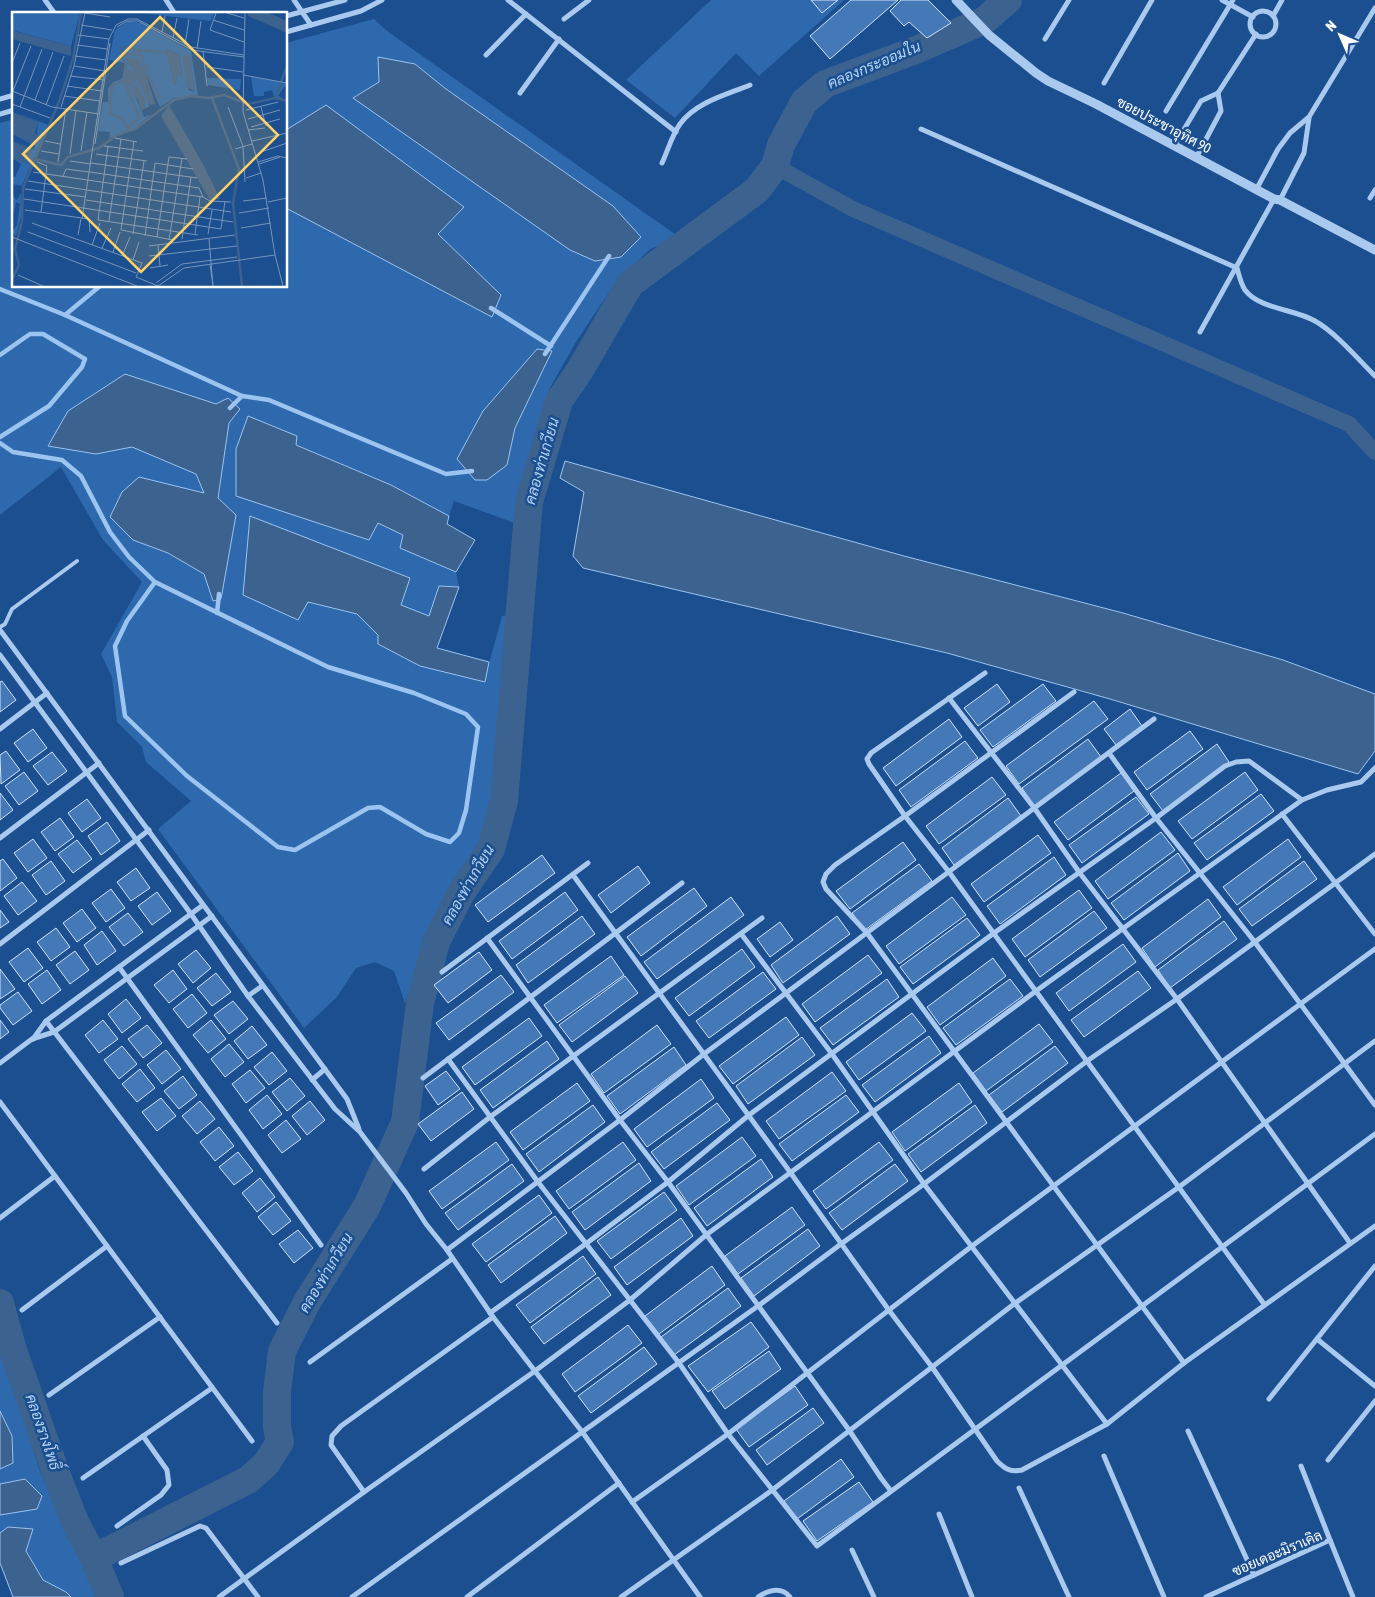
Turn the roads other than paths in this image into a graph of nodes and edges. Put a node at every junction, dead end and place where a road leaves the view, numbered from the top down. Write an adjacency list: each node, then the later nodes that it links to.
1 (45, 0): 16 (street)
2 (166, 0): 17 (street)
3 (294, 0): 15 (street)
4 (345, 0): 15 (street)
5 (382, 0): 23 (street)
6 (508, 0): 18 (street)
7 (589, 0): 22 (street)
8 (956, 0): 37 (street, ซอยประชาอุทิศ 90)
9 (1069, 0): 27 (street)
10 (1152, 0): 29 (street)
11 (1222, 0): 13 (street)
12 (1282, 0): 20 (street)
13 (1232, 2): 21 (street); 33 (street)
14 (1375, 8): 34 (street)
15 (302, 11): 19 (street); 23 (street)
16 (54, 12)
17 (174, 12)
18 (526, 14): 26 (street); 28 (street)
19 (288, 15)
20 (1273, 16): 21 (street); 25 (street)
21 (1253, 17): 25 (street)
22 (564, 19)
23 (311, 25): 24 (street)
24 (288, 31)
25 (1256, 34): 32 (street)
26 (559, 39): 31 (street); 36 (street)
27 (1045, 39)
28 (486, 55)
29 (1104, 83)
30 (750, 85): 36 (street)
31 (520, 92)
32 (1218, 93): 37 (street); 38 (street)
33 (1166, 111)
34 (1309, 117): 40 (street); 43 (street)
35 (920, 129): 45 (street)
36 (676, 132): 39 (street)
37 (1174, 146): 38 (street, ซอยประชาอุทิศ 90)
38 (1196, 158): 40 (street, ซอยประชาอุทิศ 90)
39 (662, 162)
40 (1256, 190): 43 (street, ซอยประชาอุทิศ 90)
41 (1375, 190): 42 (street)
42 (1370, 198)
43 (1277, 200): 44 (street, ซอยประชาอุทิศ 90); 45 (street)
44 (1375, 250)
45 (1237, 268): 46 (street); 47 (street)
46 (1200, 332)
47 (1375, 376)
48 (77, 561): 49 (lane)
49 (0, 629): 53 (street)
50 (0, 655): 55 (street)
51 (985, 673): 54 (street)
52 (1074, 692): 58 (street)
53 (47, 693): 55 (street); 60 (street)
54 (949, 698): 58 (street); 66 (street)
55 (35, 702): 57 (street); 62 (street)
56 (1154, 719): 59 (street)
57 (0, 729)
58 (990, 752): 64 (street); 66 (street)
59 (1109, 753): 64 (street); 67 (street)
60 (98, 763): 62 (street); 68 (street)
61 (1375, 768): 63 (street)
62 (86, 772): 69 (street); 70 (street)
63 (1302, 800): 65 (street); 67 (street)
64 (1035, 809): 73 (street); 74 (street)
65 (1282, 814): 76 (street); 77 (street)
66 (905, 816): 73 (street); 85 (street)
67 (1156, 818): 74 (street); 76 (street)
68 (149, 830): 70 (street); 79 (street)
69 (0, 838)
70 (136, 841): 80 (street); 92 (street)
71 (1375, 854): 77 (street)
72 (588, 863): 75 (street)
73 (949, 872): 85 (street); 86 (street)
74 (1079, 872): 84 (street); 86 (street)
75 (573, 874): 87 (street); 90 (street)
76 (1200, 874): 84 (street); 91 (street)
77 (1335, 882): 88 (street); 91 (street)
78 (682, 884): 87 (street)
79 (203, 905): 80 (street); 81 (street)
80 (191, 914): 83 (street); 94 (street)
81 (212, 916): 83 (street); 97 (street)
82 (762, 918): 89 (street)
83 (199, 925): 96 (street); 102 (street)
84 (1123, 928): 98 (street); 104 (street)
85 (867, 933): 100 (street); 101 (street)
86 (994, 933): 98 (street); 101 (street)
87 (615, 934): 99 (street); 103 (street)
88 (1375, 934)
89 (742, 935): 99 (street); 100 (street)
90 (487, 938): 95 (street); 103 (street)
91 (1254, 941): 104 (street); 105 (street)
92 (0, 944)
93 (1375, 949): 105 (street)
94 (119, 967): 96 (street); 106 (street)
95 (442, 972)
96 (127, 978): 107 (street); 148 (street)
97 (262, 986): 102 (street); 119 (street)
98 (1036, 991): 110 (street); 115 (street)
99 (660, 993): 111 (street); 113 (street)
100 (786, 993): 111 (street); 112 (street)
101 (912, 994): 110 (street); 112 (street)
102 (248, 996): 121 (street)
103 (530, 998): 113 (street); 114 (street)
104 (1177, 999): 115 (street); 116 (street)
105 (1301, 1004): 116 (street); 118 (street)
106 (46, 1021): 107 (street); 108 (street)
107 (54, 1032): 108 (street); 165 (street)
108 (32, 1040): 117 (street)
109 (1375, 1041): 118 (street)
110 (954, 1051): 124 (street); 128 (street)
111 (704, 1054): 125 (street); 127 (street)
112 (832, 1054): 124 (street); 125 (street)
113 (574, 1055): 126 (street); 127 (street)
114 (448, 1059): 120 (street); 126 (street)
115 (1087, 1061): 128 (street); 130 (street)
116 (1221, 1062): 129 (street); 130 (street)
117 (0, 1063)
118 (1344, 1063): 123 (street); 129 (street)
119 (325, 1069): 121 (street); 131 (street)
120 (423, 1078)
121 (312, 1080): 131 (street)
122 (0, 1102): 135 (street)
123 (1375, 1105)
124 (872, 1112): 134 (street); 139 (street)
125 (749, 1115): 134 (street); 137 (street)
126 (490, 1117): 133 (street); 136 (street)
127 (620, 1120): 136 (street); 137 (street)
128 (1006, 1121): 139 (street); 140 (street)
129 (1265, 1122): 138 (street); 141 (street)
130 (1134, 1126): 140 (street); 141 (street)
131 (360, 1132): 153 (street)
132 (1375, 1134): 138 (street)
133 (424, 1169)
134 (790, 1172): 144 (street); 147 (street)
135 (55, 1176): 142 (street); 150 (street)
136 (538, 1182): 145 (street); 153 (street)
137 (668, 1182): 144 (street); 145 (street)
138 (1309, 1182): 146 (street); 152 (street)
139 (924, 1184): 147 (street); 151 (street)
140 (1053, 1185): 149 (street); 151 (street)
141 (1179, 1187): 149 (street); 152 (street)
142 (0, 1218)
143 (1375, 1226): 146 (street)
144 (706, 1235): 156 (street); 159 (street)
145 (587, 1243): 156 (street); 163 (street)
146 (1350, 1243): 158 (street)
147 (840, 1244): 159 (street); 162 (street)
148 (321, 1245)
149 (1097, 1245): 157 (street); 160 (street)
150 (107, 1246): 161 (street); 164 (street)
151 (972, 1246): 157 (street); 162 (street)
152 (1222, 1247): 158 (street); 160 (street)
153 (446, 1250): 154 (street)
154 (452, 1259): 163 (street); 167 (street)
155 (1375, 1266): 166 (street)
156 (630, 1300): 168 (street); 172 (street)
157 (1014, 1304): 170 (street); 171 (street)
158 (1264, 1304): 169 (street)
159 (758, 1306): 168 (street); 173 (street)
160 (1142, 1306): 169 (street); 170 (street)
161 (22, 1310)
162 (888, 1310): 171 (street); 173 (street)
163 (491, 1315): 172 (street); 195 (street)
164 (160, 1317): 175 (street); 176 (street)
165 (277, 1323)
166 (1316, 1338): 174 (street); 177 (street)
167 (310, 1362)
168 (678, 1363): 183 (street); 184 (street)
169 (1184, 1363): 179 (street)
170 (1062, 1365): 179 (street); 180 (street)
171 (932, 1367): 180 (street); 181 (street)
172 (535, 1371): 183 (street); 195 (street)
173 (807, 1374): 181 (street); 184 (street)
174 (1375, 1386)
175 (212, 1388): 185 (street); 186 (street)
176 (49, 1395)
177 (1270, 1400)
178 (1375, 1401): 188 (street)
179 (1107, 1424): 180 (street)
180 (976, 1429): 194 (street)
181 (849, 1430): 193 (street); 194 (street)
182 (1188, 1431): 203 (street)
183 (583, 1433): 191 (street); 207 (street)
184 (728, 1434): 193 (street); 196 (street)
185 (143, 1436): 190 (street); 198 (street)
186 (252, 1441)
187 (1104, 1456): 216 (street)
188 (1328, 1460)
189 (1302, 1466): 199 (street)
190 (83, 1478)
191 (619, 1483): 196 (street); 208 (street)
192 (1019, 1488): 215 (street)
193 (771, 1491): 194 (street); 201 (street)
194 (891, 1491)
195 (364, 1492): 204 (street)
196 (632, 1502): 201 (street)
197 (940, 1514): 214 (street)
198 (117, 1526)
199 (1330, 1540): 203 (street, ซอยเดอะมิราเคิล); 218 (street, ซอยเดอะมิราเคิล)
200 (852, 1550): 213 (street)
201 (674, 1559): 209 (street); 210 (street)
202 (121, 1563): 204 (street)
203 (1254, 1575): 217 (street, ซอยเดอะมิราเคิล)
204 (244, 1579): 205 (street); 206 (street)
205 (220, 1597)
206 (258, 1597)
207 (352, 1597)
208 (466, 1597)
209 (621, 1597)
210 (700, 1597)
211 (758, 1597): 212 (street)
212 (790, 1597)
213 (874, 1597)
214 (972, 1597)
215 (1069, 1597)
216 (1164, 1597)
217 (1206, 1597)
218 (1352, 1597)

